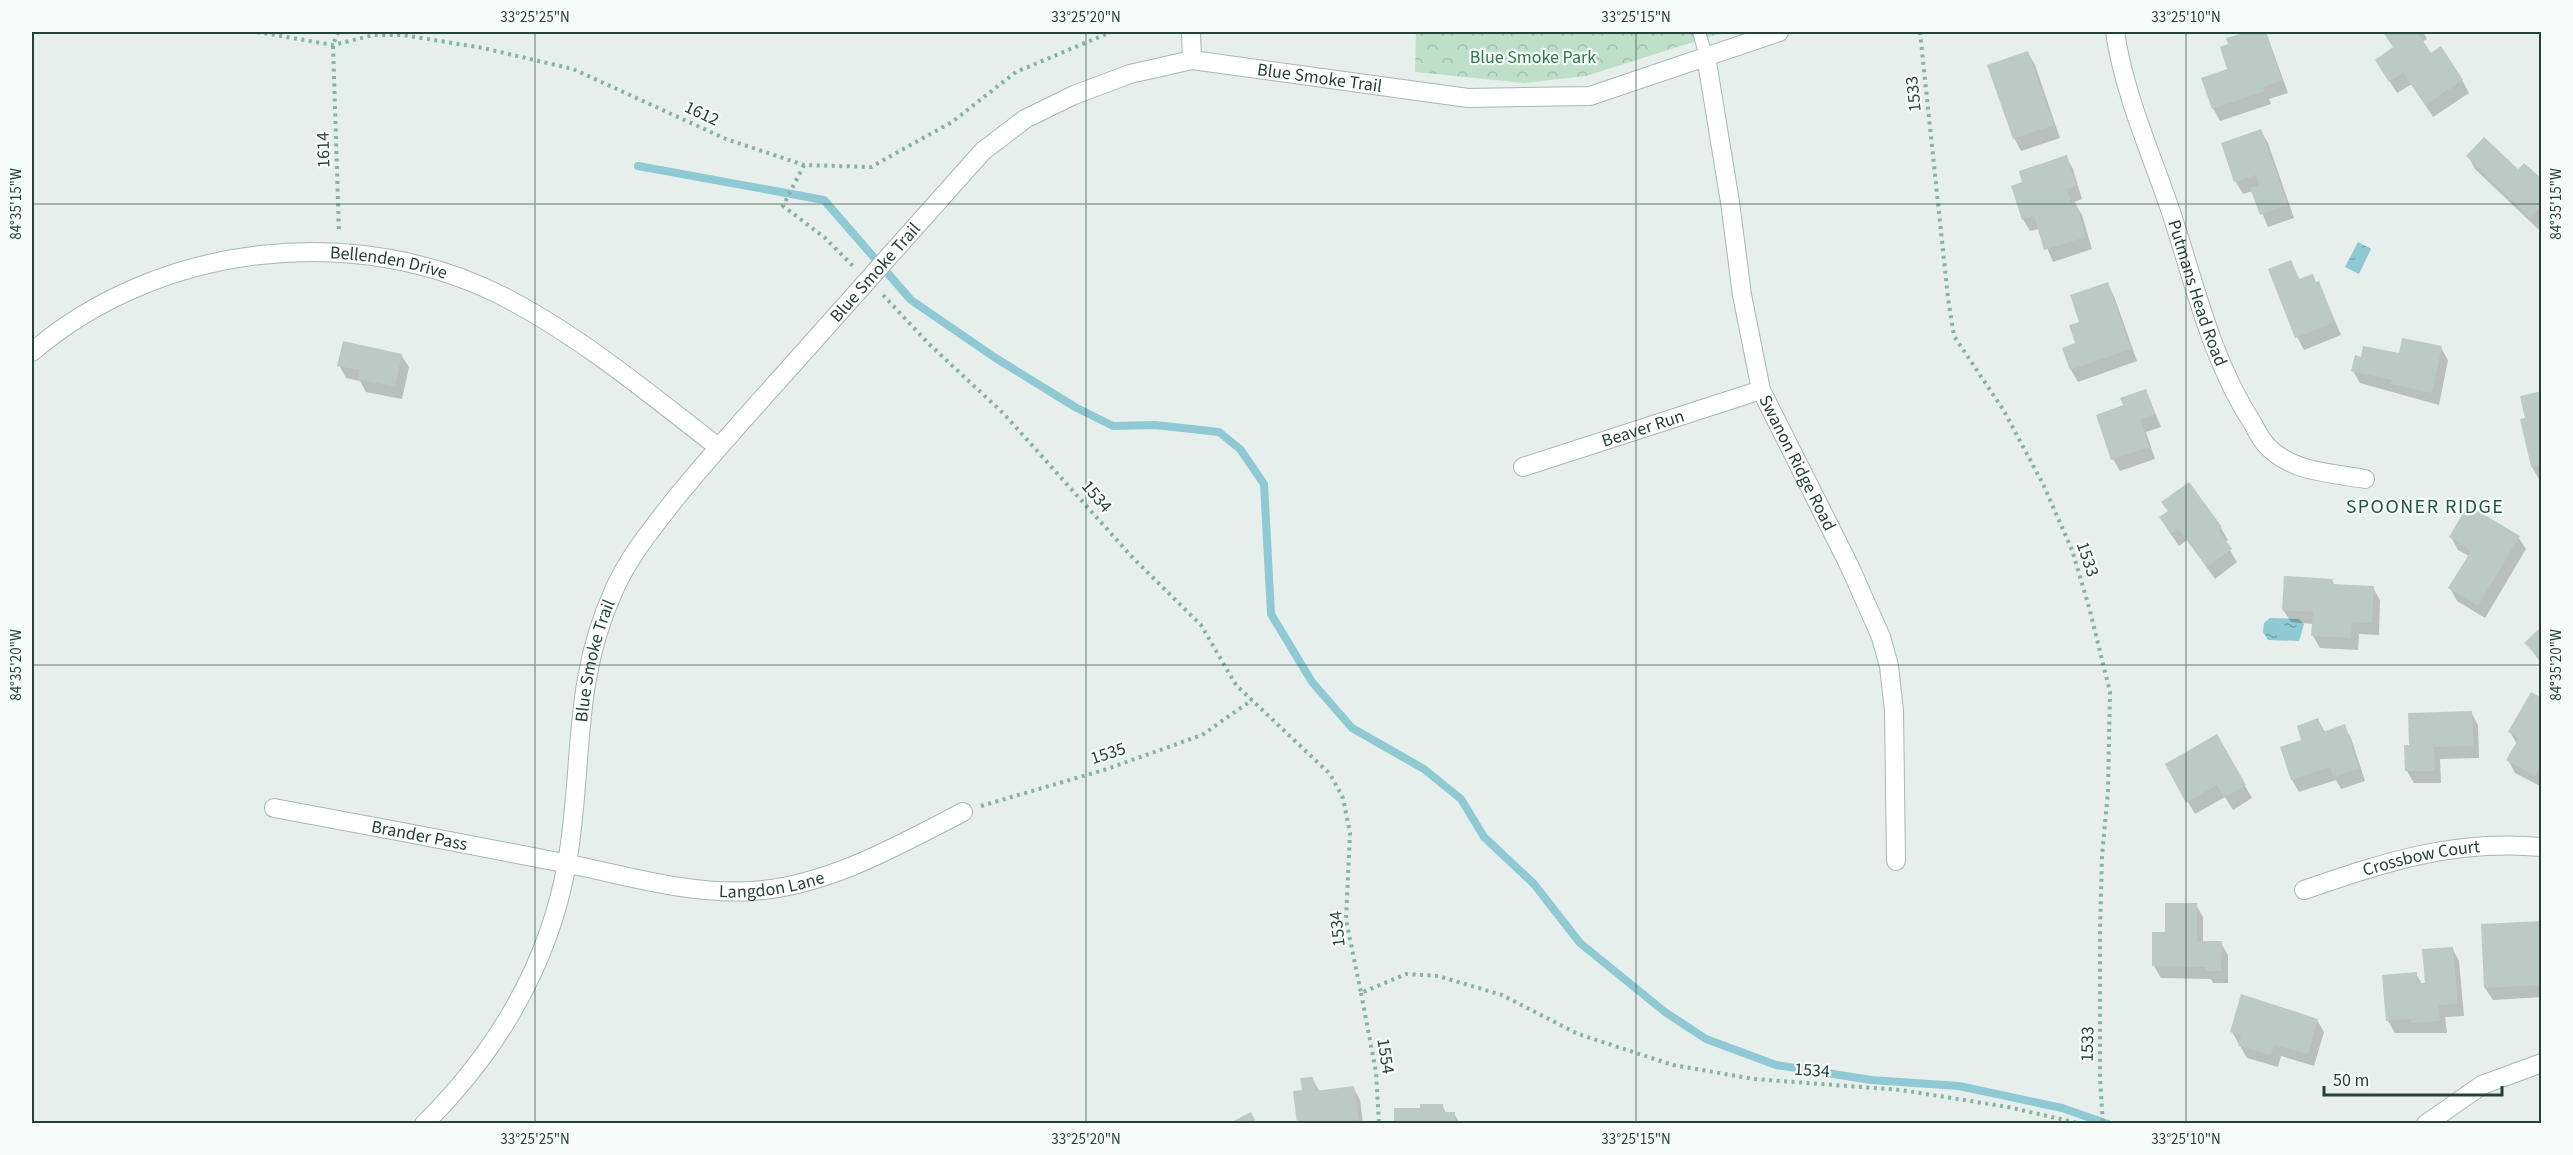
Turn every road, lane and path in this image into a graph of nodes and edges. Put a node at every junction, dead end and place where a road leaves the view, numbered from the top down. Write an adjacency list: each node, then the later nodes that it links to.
1 (256, 32): 9 (path, 1612)
2 (338, 32): 9 (path)
3 (1111, 32): 12 (path, 1612)
4 (1191, 32): 11 (street)
5 (1699, 32): 10 (lane)
6 (1779, 32): 10 (street, Blue Smoke Trail)
7 (1920, 32): 33 (path, 1533)
8 (2115, 32): 20 (street, Putmans Head Road)
9 (333, 45): 12 (path, 1612); 13 (path, 1614)
10 (1706, 56): 11 (street, Blue Smoke Trail); 17 (street, Swanon Ridge Road)
11 (1192, 60): 18 (street, Blue Smoke Trail)
12 (804, 165): 14 (path)
13 (340, 254): 16 (street, Bellenden Drive); 18 (street, Bellenden Drive)
14 (855, 267)
15 (883, 295): 21 (path, 1534)
16 (32, 352)
17 (1761, 390): 19 (street, Beaver Run); 25 (street, Swanon Ridge Road)
18 (718, 447): 26 (street, Blue Smoke Trail)
19 (1523, 467)
20 (2365, 479)
21 (1252, 700): 23 (path, 1535); 28 (path, 1534)
22 (274, 808): 26 (street, Brander Pass)
23 (963, 812): 26 (street, Langdon Lane)
24 (2541, 847): 27 (street, Crossbow Court)
25 (1896, 861)
26 (567, 863): 30 (street, Blue Smoke Trail)
27 (2304, 890)
28 (1360, 993): 31 (path, 1554); 32 (path, 1534)
29 (2541, 1063): 34 (street)
30 (424, 1124)
31 (1379, 1124)
32 (2082, 1124)
33 (2103, 1124)
34 (2426, 1124)

